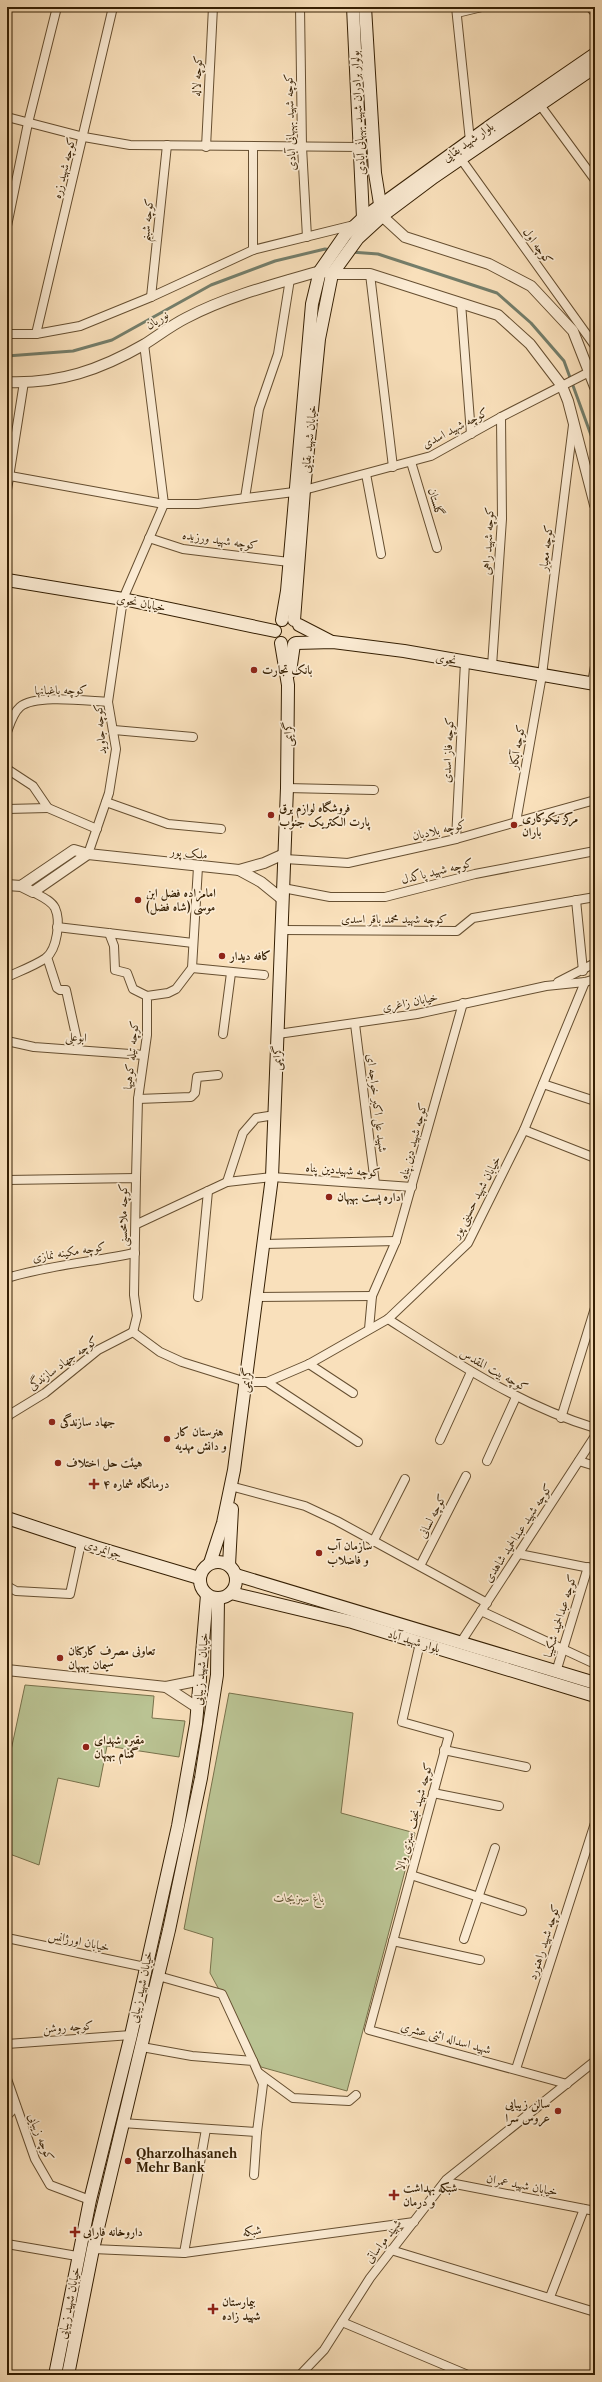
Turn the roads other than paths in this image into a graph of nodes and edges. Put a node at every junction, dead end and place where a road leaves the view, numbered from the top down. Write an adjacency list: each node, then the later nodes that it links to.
1 (57, 7): 15 (street)
2 (113, 7): 16 (street, کوچه شهید زره)
3 (212, 7): 19 (street, کوچه لاله)
4 (300, 7): 21 (street, کوچه شهید بهبهانی آبادی)
5 (353, 7): 22 (main road, بولوار برادران شهید بهبهانی آبادی)
6 (365, 7): 25 (main road, بولوار برادران شهید بهبهانی آبادی)
7 (482, 7): 9 (street)
8 (590, 7): 10 (street)
9 (456, 10): 17 (street)
10 (595, 13)
11 (595, 54): 17 (main road, بلوار شهید بقایی)
12 (595, 67): 13 (main road, بلوار شهید بقایی)
13 (540, 105): 23 (main road, بلوار شهید بقایی); 24 (street)
14 (7, 117): 15 (street)
15 (28, 123): 16 (street); 27 (street)
16 (84, 137): 18 (street); 37 (street, کوچه شهید زره)
17 (470, 141): 25 (main road, بلوار شهید بقایی)
18 (167, 145): 19 (street); 34 (street, کوچه شبنم)
19 (206, 147): 20 (street)
20 (252, 147): 21 (street); 29 (street)
21 (302, 147): 22 (street); 28 (street, کوچه شهید بهبهانی آبادی)
22 (360, 148): 26 (main road, بولوار برادران شهید بهبهانی آبادی)
23 (461, 159): 25 (main road, بلوار شهید بقایی); 39 (street, کوچه اول)
24 (595, 180)
25 (381, 210): 26 (main road, بلوار شهید بقایی); 40 (street)
26 (361, 225): 28 (street); 30 (main road, بلوار شهید بقایی); 31 (main road, خیابان شهید بقایی)
27 (7, 226)
28 (307, 237): 29 (street)
29 (253, 250): 34 (street)
30 (320, 270): 31 (street); 33 (street, نوریان); 54 (main road, خیابان شهید بقایی)
31 (332, 274): 32 (street); 54 (main road, خیابان شهید بقایی)
32 (370, 274): 35 (street); 50 (street)
33 (290, 279): 38 (street, نوریان); 55 (street)
34 (151, 297): 37 (street)
35 (461, 303): 43 (street); 47 (street)
36 (7, 334): 37 (street)
37 (36, 334)
38 (144, 344): 42 (street, نوریان); 56 (street)
39 (595, 346)
40 (592, 370): 43 (street, کوچه شهید اسدی); 44 (street)
41 (7, 382): 42 (street, نوریان)
42 (24, 382): 48 (street)
43 (564, 385): 45 (street, کوچه شهید اسدی); 46 (street)
44 (595, 387)
45 (501, 417): 47 (street, کوچه شهید اسدی); 70 (street, کوچه شهید راهی)
46 (573, 424): 57 (street); 72 (street, کوچه معیار)
47 (471, 434): 49 (street, کوچه شهید اسدی)
48 (10, 449): 52 (street)
49 (411, 462): 50 (street, کوچه شهید اسدی); 59 (street, گلستان)
50 (393, 467): 51 (street, کوچه شهید اسدی)
51 (366, 474): 54 (street, کوچه شهید اسدی); 60 (street)
52 (10, 476): 53 (street); 56 (street, کوچه شهید اسدی)
53 (7, 490)
54 (299, 491): 55 (street, کوچه شهید اسدی); 61 (main road, خیابان شهید بقایی); 64 (main road, خیابان شهید بقایی)
55 (245, 498): 56 (street, کوچه شهید اسدی)
56 (164, 504): 58 (street, کوچه جاوید)
57 (595, 505)
58 (149, 538): 61 (street, کوچه شهید ورزیده); 63 (street, کوچه جاوید)
59 (437, 548)
60 (380, 554)
61 (289, 562): 64 (main road, خیابان شهید بقایی)
62 (7, 580): 63 (main road, خیابان نحوی)
63 (122, 599): 65 (main road, خیابان نحوی); 75 (street, کوچه جاوید)
64 (292, 622): 65 (main road); 66 (main road); 68 (main road)
65 (275, 631): 67 (main road, گرایمی)
66 (333, 642): 68 (main road, نحوی); 69 (main road, نحوی)
67 (281, 643): 68 (main road, نحوی); 74 (main road, گرایمی)
68 (295, 643): 74 (main road)
69 (465, 662): 70 (main road, نحوی); 89 (street, کوچه فاز اسدی)
70 (492, 666): 72 (main road, نحوی)
71 (595, 666): 73 (street)
72 (542, 675): 73 (main road, نحوی); 86 (street, کوچه آبکار)
73 (593, 684)
74 (288, 685): 80 (main road, گرایمی)
75 (108, 702): 76 (street, کوچه جاوید); 77 (street, کوچه باغبانها)
76 (114, 730): 78 (street); 83 (street, کوچه جاوید)
77 (7, 732)
78 (193, 738)
79 (7, 769): 84 (street)
80 (287, 788): 81 (street); 92 (main road, گرایمی)
81 (374, 790)
82 (595, 800): 86 (street, کوچه بلادیان)
83 (106, 802): 87 (street, کوچه جاوید); 88 (street)
84 (48, 808): 85 (street); 87 (street)
85 (7, 809)
86 (516, 822): 89 (street, کوچه بلادیان)
87 (96, 829): 91 (street, کوچه جاوید)
88 (221, 829)
89 (456, 839): 92 (street, کوچه بلادیان)
90 (595, 851): 98 (street, کوچه شهید پاکدل)
91 (88, 854): 93 (street, ملک پور); 96 (street, ملک پور); 97 (street)
92 (285, 857): 94 (street, ملک پور); 98 (main road, گرایمی)
93 (198, 867): 94 (street, ملک پور); 104 (street)
94 (239, 870): 98 (street)
95 (7, 885): 96 (street)
96 (20, 886): 97 (street)
97 (33, 892): 101 (street)
98 (283, 893): 102 (main road, گرایمی)
99 (595, 897): 100 (street, کوچه شهید محمد باقر اسدی)
100 (576, 900): 102 (street, کوچه شهید محمد باقر اسدی); 108 (street)
101 (58, 927): 103 (street); 105 (street)
102 (282, 930): 119 (main road, گرایمی)
103 (109, 933): 104 (street); 115 (street)
104 (193, 943): 107 (street)
105 (47, 957): 111 (street); 121 (street)
106 (595, 963): 108 (street)
107 (192, 968): 109 (street); 115 (street)
108 (583, 971): 114 (street)
109 (231, 973): 110 (street); 118 (street)
110 (264, 975)
111 (7, 977)
112 (595, 979): 113 (street)
113 (585, 982): 114 (street); 124 (street, خیابان شهید حسینی پور)
114 (546, 986): 116 (street, خیابان زاغری)
115 (147, 996): 122 (street, کوچه تیله کوهیها)
116 (463, 1003): 117 (street, خیابان زاغری); 135 (street, کوچه شهید دین پناه)
117 (355, 1024): 119 (street, خیابان زاغری); 134 (street, شهید علی اکبر خواجه ای)
118 (223, 1034)
119 (278, 1034): 127 (main road, گرایمی)
120 (7, 1041): 121 (street, ابوعلی)
121 (79, 1049): 122 (street, ابوعلی)
122 (144, 1055): 125 (street, کوچه تیله کوهیها)
123 (218, 1076): 125 (street)
124 (543, 1084): 126 (street); 128 (street, خیابان شهید حسینی پور)
125 (138, 1099): 131 (street, کوچه تیله کوهیها)
126 (595, 1101)
127 (275, 1115): 130 (main road, گرایمی); 133 (street)
128 (524, 1130): 129 (street); 146 (street, خیابان شهید حسینی پور)
129 (595, 1158)
130 (272, 1177): 133 (street, کوچه شهیددین پناه); 134 (street, کوچه شهیددین پناه); 139 (main road, گرایمی)
131 (136, 1178): 132 (street, کوچه ملامحسنی); 137 (street, کوچه ملامحسنی)
132 (7, 1180)
133 (227, 1182): 136 (street, کوچه شهیددین پناه)
134 (375, 1184): 135 (street, کوچه شهیددین پناه)
135 (412, 1187): 138 (street, کوچه شهید دین پناه)
136 (208, 1191): 137 (street, کوچه شهیددین پناه); 143 (street)
137 (137, 1224): 140 (street, کوچه ملامحسنی)
138 (396, 1241): 139 (street); 142 (street, کوچه شهید دین پناه)
139 (264, 1244): 144 (main road, گرایمی)
140 (135, 1253): 141 (street, کوچه مکینه نمازی); 148 (street, کوچه ملامحسنی)
141 (7, 1278)
142 (372, 1296): 144 (street); 147 (street, کوچه شهید دین پناه)
143 (198, 1297)
144 (257, 1297): 151 (main road, گرایمی)
145 (595, 1308): 155 (street)
146 (388, 1318): 147 (street, خیابان شهید حسینی پور); 150 (street, کوچه بیت المقدس)
147 (369, 1329): 149 (street, خیابان شهید حسینی پور)
148 (134, 1332): 151 (street); 156 (street, کوچه جهاد سازندگی)
149 (309, 1364): 152 (street, خیابان شهید حسینی پور); 153 (street)
150 (471, 1372): 154 (street, کوچه بیت المقدس); 159 (street)
151 (246, 1382): 152 (street, خیابان شهید حسینی پور); 164 (main road, گرایمی)
152 (267, 1382): 160 (street)
153 (353, 1393)
154 (516, 1397): 155 (street, کوچه بیت المقدس); 161 (street)
155 (561, 1418): 157 (street, کوچه بیت المقدس)
156 (7, 1419)
157 (595, 1428)
158 (595, 1436): 162 (street, کوچه شهید عبدالحمید شاهدی)
159 (440, 1440)
160 (358, 1442)
161 (487, 1461)
162 (579, 1461): 163 (street); 171 (street, کوچه شهید عبدالحمید شاهدی)
163 (595, 1466)
164 (234, 1470): 167 (main road); 172 (main road)
165 (466, 1476): 173 (street, کوچه لسانی)
166 (405, 1478): 169 (street)
167 (234, 1487): 169 (street); 175 (main road)
168 (7, 1518): 170 (main road, جوانمردی)
169 (373, 1542): 173 (street)
170 (81, 1543): 176 (main road, جوانمردی); 178 (street)
171 (519, 1554): 174 (street); 182 (street, کوچه شهید عبدالحمید شاهدی)
172 (210, 1563): 175 (main road); 176 (main road)
173 (420, 1566): 182 (street)
174 (592, 1568): 186 (street, کوچه عبدالحمید شکیبا)
175 (232, 1570): 177 (main road, بلوار شهید آباد); 179 (main road)
176 (199, 1578): 181 (main road)
177 (251, 1580): 180 (main road); 184 (main road, بلوار شهید آباد)
178 (7, 1586)
179 (231, 1592): 180 (main road, بلوار شهید آباد); 181 (main road)
180 (247, 1596): 185 (main road, بلوار شهید آباد)
181 (213, 1597): 190 (main road, خیابان شهید زیبایی); 204 (main road, خیابان شهید زیبایی)
182 (487, 1603): 183 (street, کوچه شهید عبدالحمید شاهدی)
183 (481, 1611): 184 (street, کوچه شهید عبدالحمید شاهدی); 186 (street)
184 (461, 1642): 189 (main road, بلوار شهید آباد)
185 (420, 1643): 193 (main road, بلوار شهید آباد); 195 (street, کوچه شهید نجف سبزی والا)
186 (563, 1650): 187 (street); 189 (street, کوچه عبدالحمید شکیبا)
187 (595, 1664)
188 (7, 1670): 192 (street)
189 (556, 1672): 191 (main road, بلوار شهید آباد)
190 (201, 1680): 192 (street); 194 (main road, خیابان شهید زیبایی)
191 (595, 1682)
192 (166, 1686): 194 (street)
193 (595, 1696)
194 (198, 1708): 203 (main road, خیابان شهید زیبایی)
195 (444, 1750): 196 (street); 197 (street, کوچه شهید نجف سبزی والا)
196 (526, 1766)
197 (433, 1793): 198 (street); 201 (street, کوچه شهید نجف سبزی والا)
198 (499, 1806)
199 (595, 1823): 218 (street, کوچه شهید راهنورد)
200 (495, 1848): 202 (street)
201 (411, 1874): 202 (street); 208 (street, کوچه شهید نجف سبزی والا)
202 (479, 1898): 205 (street); 207 (street)
203 (161, 1899): 204 (main road); 210 (main road, خیابان شهید زیبایی)
204 (175, 1902): 211 (main road, خیابان شهید زیبایی)
205 (522, 1911)
206 (7, 1938): 210 (street, خیابان اورژانس)
207 (464, 1939)
208 (393, 1941): 209 (street); 212 (street, کوچه شهید نجف سبزی والا)
209 (480, 1960)
210 (145, 1967): 213 (main road, خیابان شهید زیبایی)
211 (158, 1976): 215 (main road, خیابان شهید زیبایی); 216 (street)
212 (369, 2030): 218 (street, شهید اسداله اثنی عشری)
213 (131, 2035): 214 (street, کوچه روشن); 230 (main road, خیابان شهید زیبایی)
214 (7, 2044)
215 (142, 2047): 216 (street); 225 (main road, خیابان شهید زیبایی)
216 (253, 2061): 219 (street)
217 (595, 2061): 221 (street, شهید مواساتی)
218 (516, 2069): 221 (street, شهید اسداله اثنی عشری)
219 (258, 2072): 222 (street); 227 (street)
220 (7, 2079): 223 (street, کوچه زیبایی)
221 (567, 2084): 229 (street, شهید مواساتی)
222 (356, 2095)
223 (16, 2106): 224 (street); 230 (street, کوچه زیبایی)
224 (7, 2116)
225 (122, 2123): 226 (street); 235 (main road, خیابان شهید زیبایی)
226 (206, 2129): 227 (street); 237 (street)
227 (257, 2132): 228 (street)
228 (254, 2175)
229 (445, 2182): 231 (street, خیابان شهید عمران); 233 (street, شهید مواساتی)
230 (90, 2200): 238 (main road, خیابان شهید زیبایی)
231 (584, 2209): 232 (street, خیابان شهید عمران); 239 (street)
232 (595, 2211)
233 (414, 2222): 236 (street, شهید مواساتی); 237 (street, شبکه)
234 (7, 2244): 238 (street)
235 (93, 2249): 237 (street, شبکه); 244 (main road, خیابان شهید زیبایی)
236 (391, 2250): 239 (street); 241 (street, شهید مواساتی)
237 (184, 2253)
238 (78, 2256): 243 (main road, خیابان شهید زیبایی)
239 (550, 2297): 240 (street)
240 (595, 2312)
241 (342, 2322): 242 (street); 245 (street, شهید مواساتی)
242 (448, 2372): 246 (street)
243 (55, 2375)
244 (68, 2375)
245 (300, 2375)
246 (468, 2375)

